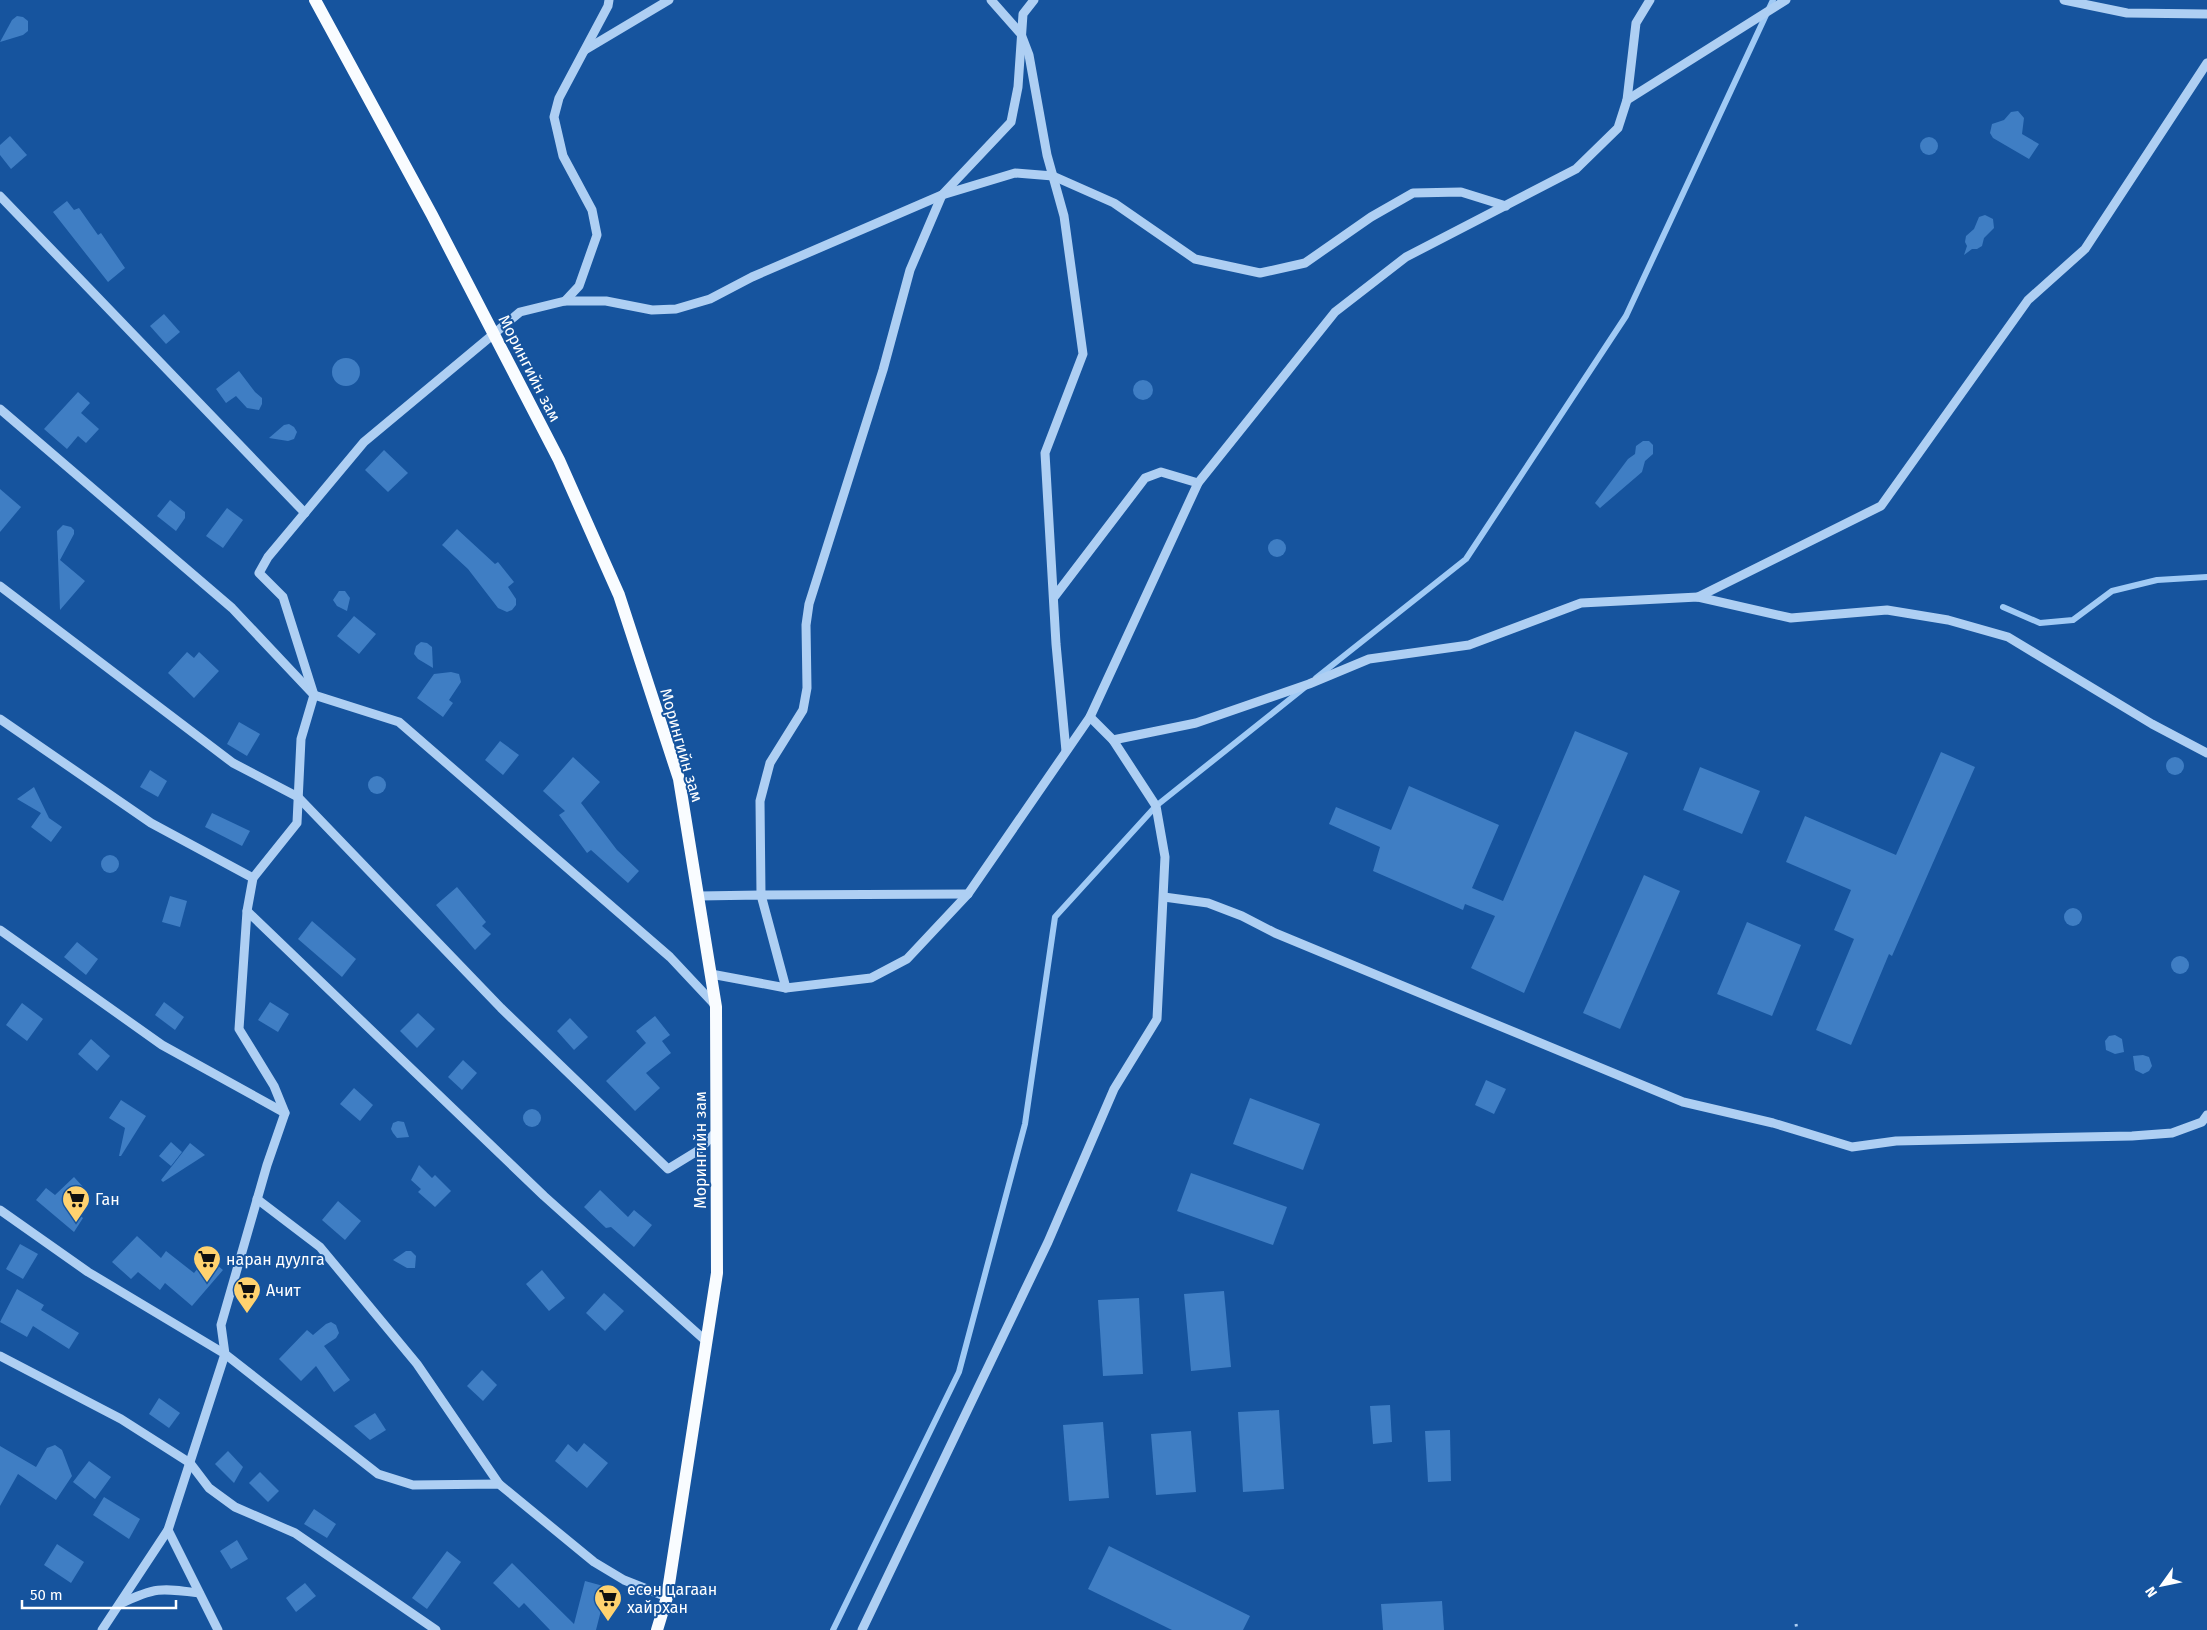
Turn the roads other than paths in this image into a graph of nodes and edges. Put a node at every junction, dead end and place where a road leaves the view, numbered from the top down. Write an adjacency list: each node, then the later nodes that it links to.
1 (315, 0): 20 (main road, Морингийн зам)
2 (609, 0): 11 (street)
3 (669, 0): 11 (street)
4 (991, 0): 10 (street)
5 (1034, 0): 10 (street)
6 (1650, 0): 14 (street)
7 (1786, 0): 14 (street)
8 (2064, 0): 9 (street)
9 (2207, 14)
10 (1021, 34): 15 (street); 16 (street)
11 (584, 51): 19 (street)
12 (2207, 63): 13 (street)
13 (2203, 74): 26 (street)
14 (1627, 100): 18 (street)
15 (1053, 176): 16 (street); 18 (street); 25 (street)
16 (942, 195): 19 (street); 36 (street)
17 (0, 196): 23 (street)
18 (1506, 206): 22 (street)
19 (565, 301): 20 (street)
20 (494, 334): 23 (street); 37 (main road, Морингийн зам)
21 (0, 410): 27 (street)
22 (1198, 483): 25 (street); 28 (street)
23 (305, 513): 27 (street)
24 (0, 586): 33 (street)
25 (1055, 596): 31 (street)
26 (1698, 597): 30 (street); 32 (street)
27 (314, 695): 33 (street); 43 (street)
28 (1090, 717): 30 (street); 31 (street)
29 (0, 719): 34 (street)
30 (1113, 740): 38 (street)
31 (1066, 751): 35 (street)
32 (2207, 753)
33 (298, 798): 34 (street); 46 (street)
34 (254, 878): 39 (street)
35 (968, 894): 36 (street); 42 (street)
36 (762, 895): 37 (street); 42 (street)
37 (699, 896): 41 (main road, Морингийн зам)
38 (1164, 897): 45 (street); 62 (street)
39 (247, 912): 44 (street); 49 (street)
40 (0, 930): 44 (street)
41 (711, 974): 42 (street); 43 (main road, Морингийн зам)
42 (786, 988)
43 (716, 1007): 46 (main road, Морингийн зам)
44 (285, 1113): 47 (street)
45 (2207, 1115)
46 (716, 1132): 49 (main road, Морингийн зам)
47 (257, 1199): 50 (street); 53 (street)
48 (0, 1210): 50 (street)
49 (707, 1342): 56 (main road, Морингийн зам)
50 (225, 1354): 52 (street); 53 (street)
51 (0, 1356): 52 (street)
52 (190, 1463): 54 (street); 60 (street)
53 (498, 1484): 56 (street)
54 (168, 1530): 55 (street); 57 (street)
55 (199, 1593): 57 (street); 59 (street)
56 (667, 1597): 61 (main road, Морингийн зам)
57 (119, 1604): 58 (street)
58 (102, 1630)
59 (218, 1630)
60 (436, 1630)
61 (657, 1630)
62 (862, 1630)

